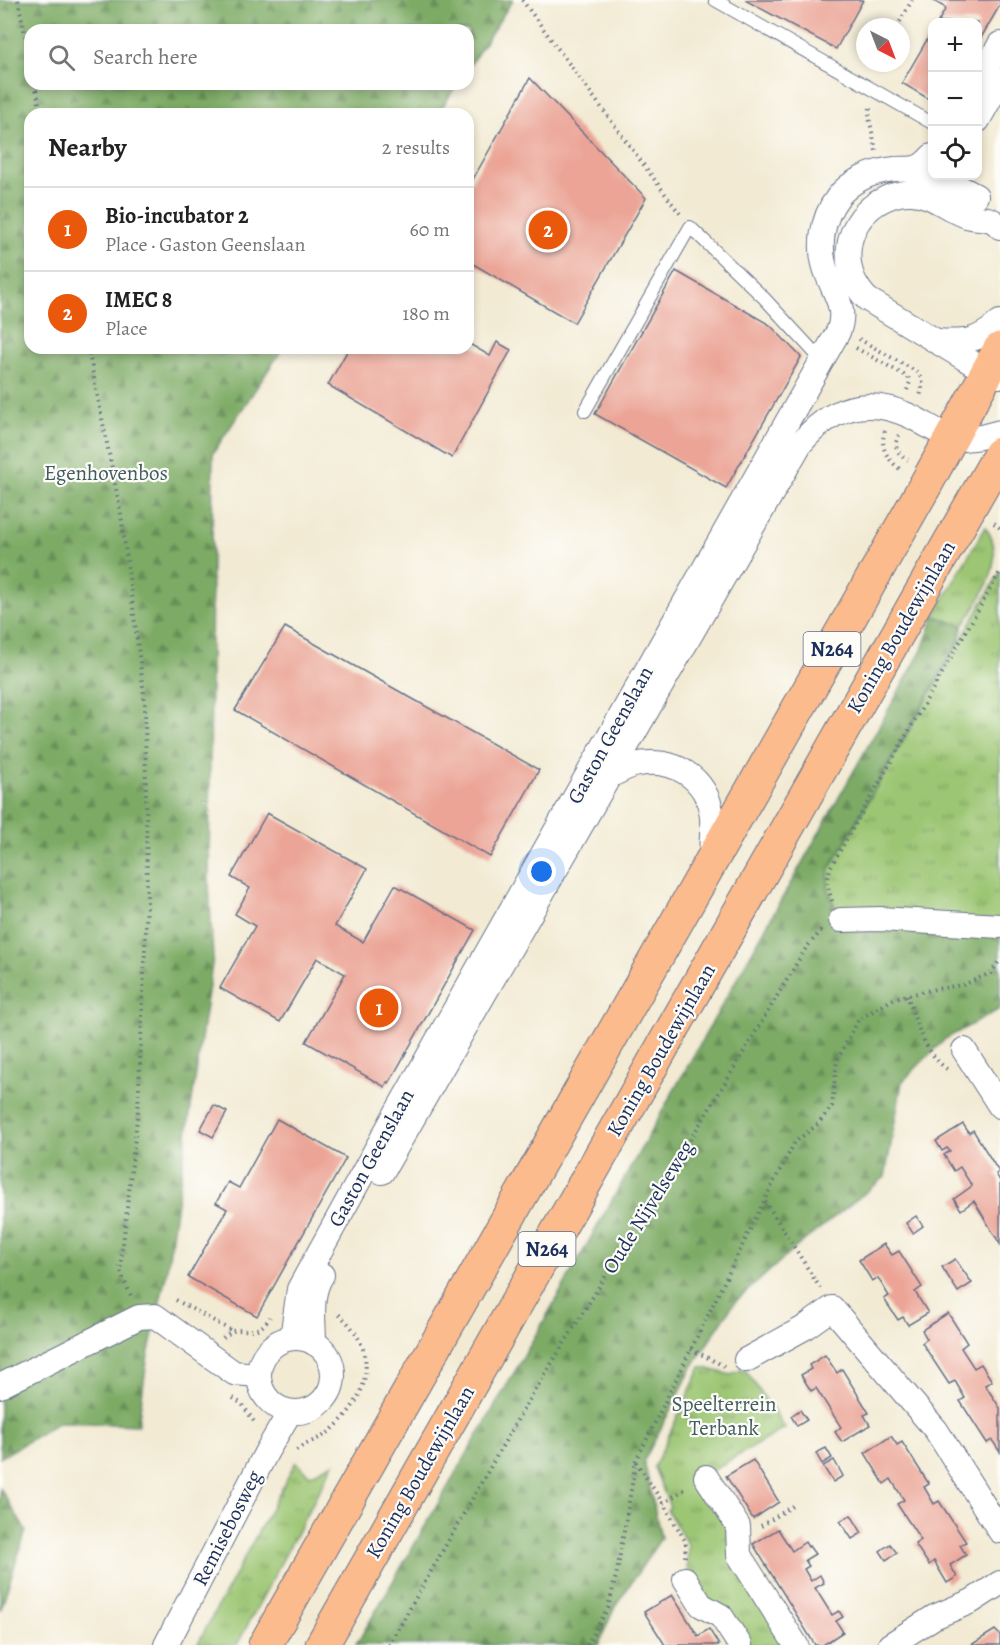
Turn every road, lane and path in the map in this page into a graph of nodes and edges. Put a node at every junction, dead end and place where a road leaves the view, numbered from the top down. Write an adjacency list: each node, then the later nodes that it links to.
1 (18, 0): 6 (path)
2 (522, 0): 18 (path)
3 (715, 0): 13 (lane)
4 (912, 0): 5 (path)
5 (902, 18)
6 (24, 29)
7 (1000, 44): 8 (street)
8 (982, 77)
9 (1000, 81): 12 (street)
10 (36, 90): 11 (path)
11 (40, 108)
12 (982, 113)
13 (928, 120)
14 (928, 160): 15 (street, Gaston Geenslaan)
15 (909, 168): 16 (street, Gaston Geenslaan); 52 (street, Gaston Geenslaan)
16 (971, 186): 17 (street, Gaston Geenslaan)
17 (996, 222): 21 (street, Gaston Geenslaan)
18 (690, 227): 23 (lane); 28 (lane)
19 (1000, 322): 21 (street)
20 (853, 335): 27 (path)
21 (936, 341): 25 (street, Gaston Geenslaan)
22 (851, 346): 26 (path)
23 (814, 352)
24 (89, 354): 51 (path)
25 (996, 366): 32 (highway, N264)
26 (905, 394)
27 (916, 404)
28 (585, 411)
29 (890, 422): 35 (path)
30 (903, 427): 34 (path)
31 (1000, 432): 32 (street, Gaston Geenslaan)
32 (952, 438): 39 (street, Gaston Geenslaan); 40 (highway, N264)
33 (1000, 454): 72 (highway, Koning Boudewijnlaan / N264)
34 (908, 459)
35 (902, 470)
36 (994, 523): 37 (path)
37 (1000, 528)
38 (1000, 572): 41 (path)
39 (609, 776): 40 (street); 52 (street, Gaston Geenslaan)
40 (711, 861): 71 (highway, N264)
41 (841, 920): 42 (street); 73 (path, Oude Nijvelseweg)
42 (1000, 926)
43 (1000, 960): 44 (path)
44 (907, 995): 45 (path); 47 (path)
45 (969, 1058): 46 (street)
46 (1000, 1106)
47 (765, 1200): 48 (path); 53 (path)
48 (827, 1300): 55 (street); 66 (street)
49 (272, 1312): 54 (path)
50 (335, 1312): 61 (path)
51 (139, 1317): 54 (street); 57 (street)
52 (303, 1340): 56 (street); 59 (street)
53 (691, 1349): 55 (path); 62 (path)
54 (205, 1352): 56 (street)
55 (746, 1360)
56 (259, 1375): 59 (street)
57 (0, 1386)
58 (225, 1392): 60 (path)
59 (290, 1412): 60 (street, Remisebosweg)
60 (267, 1451): 70 (street, Remisebosweg)
61 (291, 1455)
62 (636, 1461): 64 (path); 74 (path)
63 (706, 1477): 64 (path); 67 (street)
64 (663, 1503): 68 (path)
65 (793, 1506): 67 (path)
66 (1000, 1531)
67 (739, 1539): 76 (street)
68 (685, 1579): 75 (street)
69 (1000, 1583): 77 (street)
70 (166, 1645)
71 (265, 1645)
72 (322, 1645)
73 (389, 1645)
74 (587, 1645)
75 (740, 1645)
76 (796, 1645)
77 (890, 1645)

